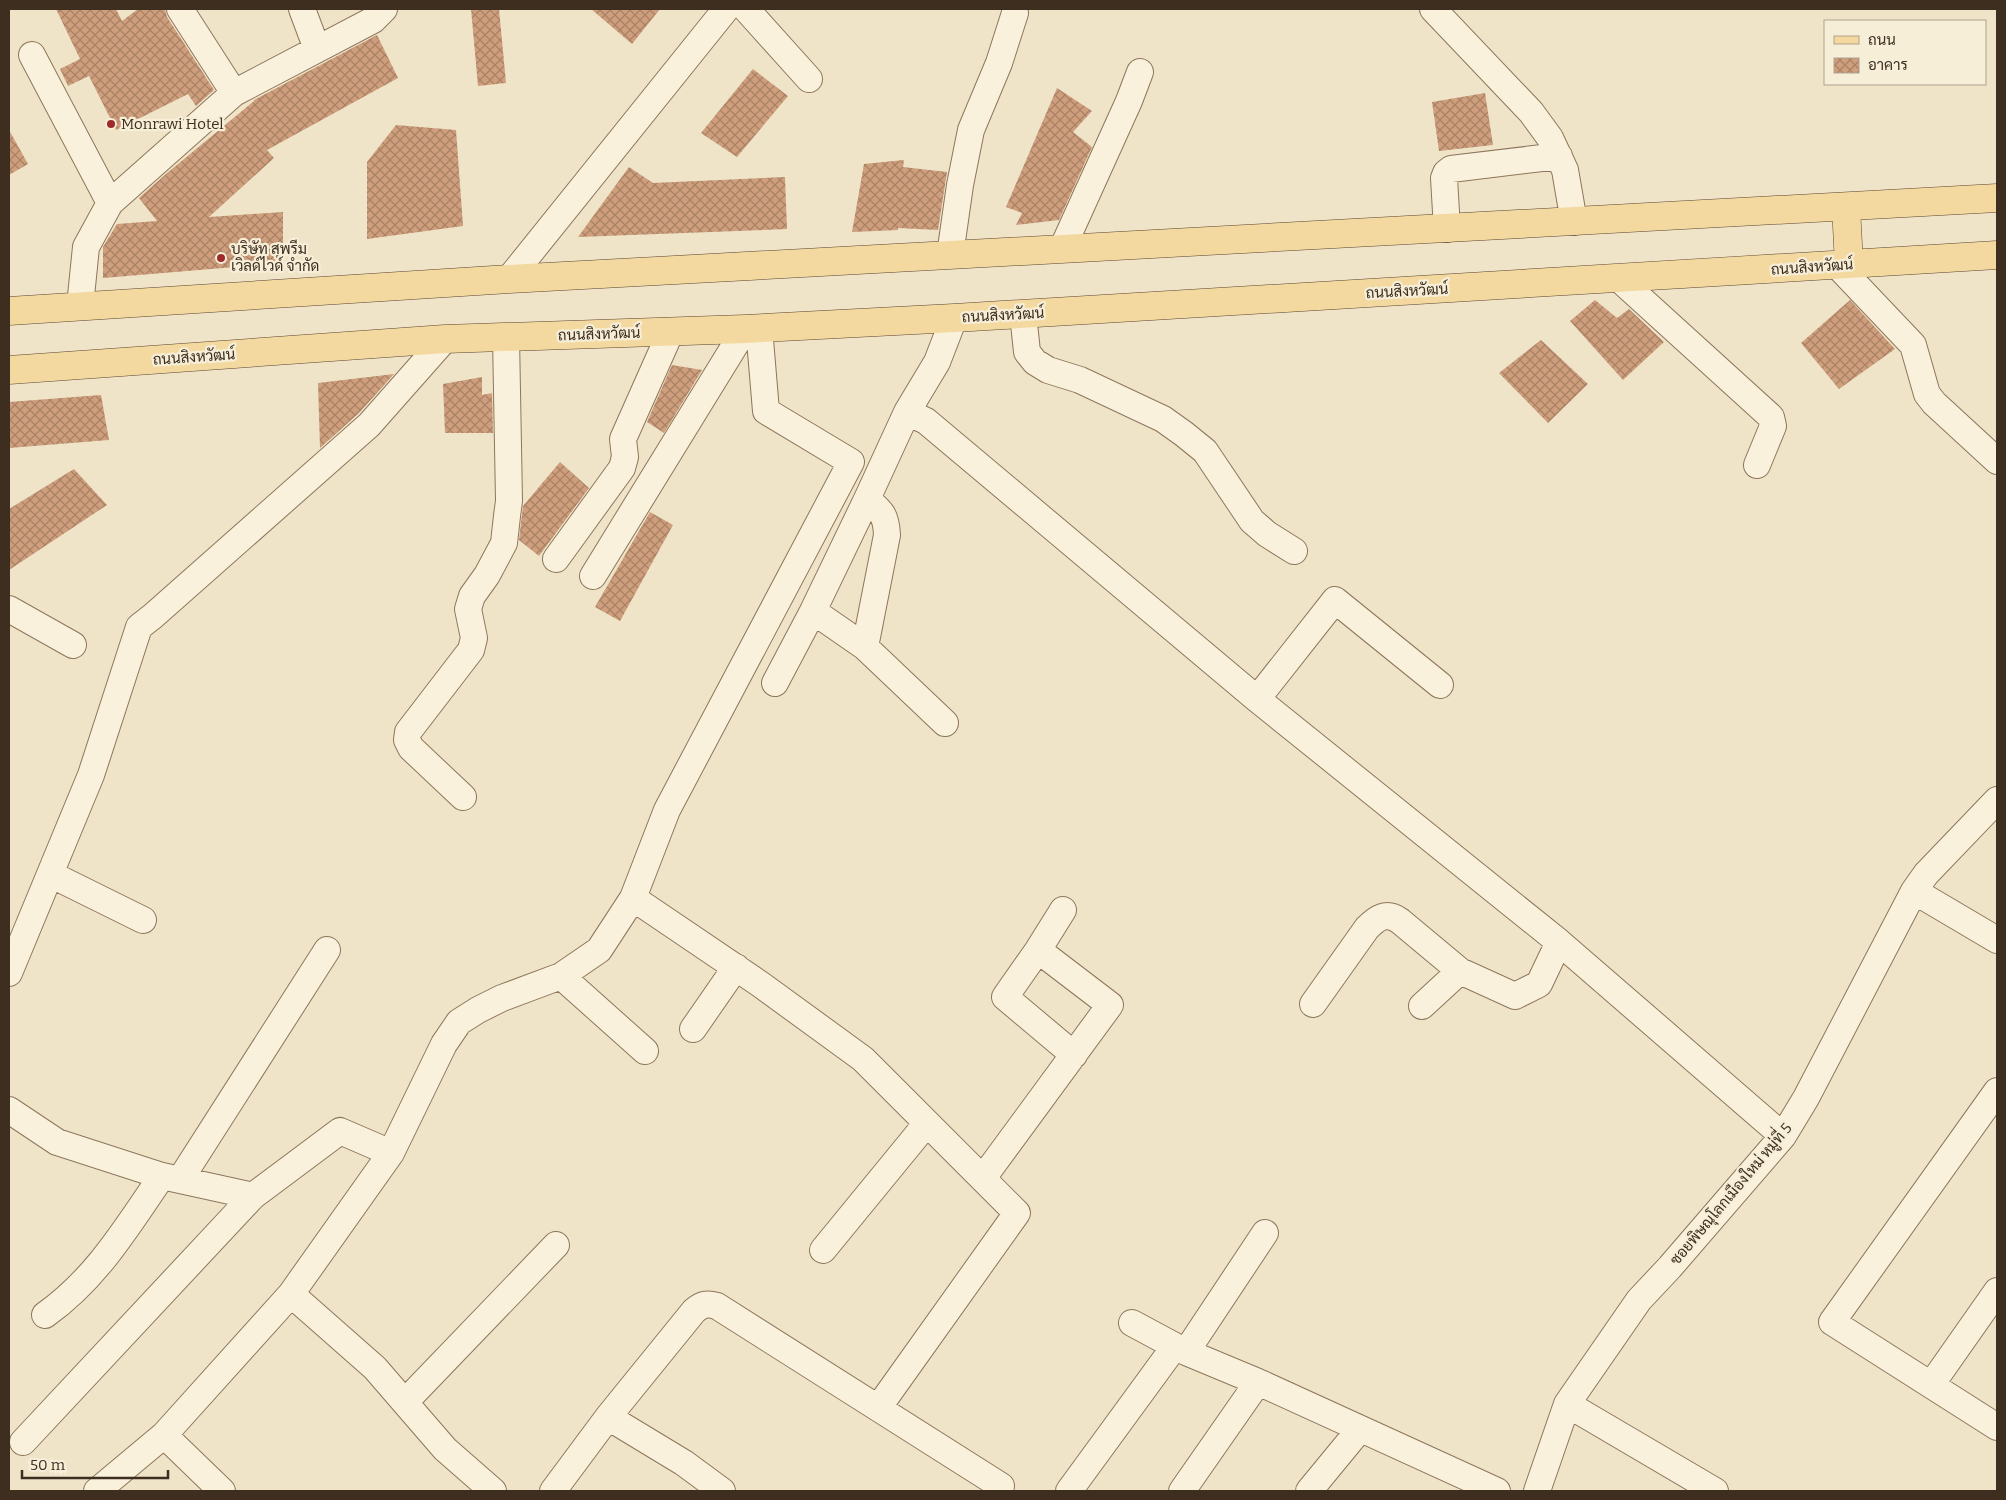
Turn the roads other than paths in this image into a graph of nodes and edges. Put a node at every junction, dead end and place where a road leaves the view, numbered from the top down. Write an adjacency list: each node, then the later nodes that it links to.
1 (180, 9): 12 (street)
2 (302, 9): 8 (street)
3 (384, 9): 8 (street)
4 (726, 9): 24 (street)
5 (746, 9): 11 (street)
6 (1433, 9): 13 (street)
7 (1014, 13): 20 (street)
8 (317, 49): 12 (street)
9 (32, 56): 15 (street)
10 (1140, 72): 19 (street)
11 (809, 79)
12 (234, 93): 15 (street)
13 (1559, 156): 17 (street); 18 (street)
14 (1997, 198): 16 (main road)
15 (110, 203): 25 (street)
16 (1846, 207): 17 (main road); 22 (main road)
17 (1574, 222): 18 (main road)
18 (1447, 229): 19 (main road)
19 (1062, 250): 20 (main road)
20 (950, 255): 24 (main road)
21 (1997, 255): 22 (main road, ถนนสิงหวัฒน์)
22 (1843, 265): 23 (main road, ถนนสิงหวัฒน์); 35 (street)
23 (1618, 278): 27 (main road, ถนนสิงหวัฒน์); 36 (street)
24 (509, 279): 25 (main road)
25 (80, 306): 26 (main road)
26 (9, 311)
27 (1023, 314): 28 (main road, ถนนสิงหวัฒน์); 38 (street)
28 (954, 318): 29 (main road, ถนนสิงหวัฒน์); 34 (street)
29 (752, 328): 30 (main road, ถนนสิงหวัฒน์); 40 (street); 53 (street)
30 (671, 331): 31 (main road, ถนนสิงหวัฒน์); 39 (street)
31 (506, 337): 32 (main road, ถนนสิงหวัฒน์); 49 (street)
32 (445, 339): 33 (main road, ถนนสิงหวัฒน์); 51 (street)
33 (9, 370)
34 (907, 412): 37 (street); 47 (street)
35 (1997, 461)
36 (1757, 465)
37 (867, 499): 42 (street); 44 (street)
38 (1294, 551)
39 (556, 559)
40 (593, 576)
41 (9, 609): 43 (street)
42 (813, 611): 44 (street); 45 (street)
43 (73, 645)
44 (865, 647): 48 (street)
45 (775, 683)
46 (1440, 685): 47 (street)
47 (1257, 699): 57 (street)
48 (945, 723)
49 (463, 797)
50 (1997, 800): 52 (street, ซอยพิษณุโลกเมืองใหม่ หมู่ที่ 5)
51 (50, 874): 55 (street); 62 (street)
52 (1914, 891): 56 (street); 72 (street, ซอยพิษณุโลกเมืองใหม่ หมู่ที่ 5)
53 (633, 898): 60 (street); 63 (street)
54 (1063, 910): 59 (street)
55 (143, 920)
56 (1997, 940)
57 (1559, 942): 61 (street); 72 (street)
58 (327, 950): 74 (street)
59 (1038, 950): 68 (street); 68 (street)
60 (736, 967): 66 (street); 71 (street)
61 (1460, 971): 64 (street); 65 (street)
62 (9, 972)
63 (562, 976): 67 (street); 73 (street)
64 (1313, 1004)
65 (1422, 1006)
66 (693, 1029)
67 (645, 1051)
68 (1074, 1055): 75 (street)
69 (1997, 1091): 86 (street)
70 (9, 1110): 74 (street)
71 (927, 1123): 75 (street); 79 (street)
72 (1783, 1136): 88 (street, ซอยพิษณุโลกเมืองใหม่ หมู่ที่ 5)
73 (391, 1153): 76 (street); 81 (street)
74 (171, 1178): 76 (street); 82 (street)
75 (982, 1178): 89 (street)
76 (252, 1196): 94 (street)
77 (1265, 1233): 84 (street)
78 (556, 1245): 87 (street)
79 (823, 1250)
80 (1997, 1291): 86 (street)
81 (291, 1294): 87 (street); 93 (street)
82 (45, 1315)
83 (1132, 1323): 84 (street)
84 (1180, 1349): 85 (street); 101 (street)
85 (1258, 1382): 92 (street); 102 (street)
86 (1931, 1385): 91 (street)
87 (405, 1402): 97 (street)
88 (1567, 1404): 105 (street, ซอยพิษณุโลกเมืองใหม่ หมู่ที่ 5); 106 (street)
89 (878, 1408): 90 (street); 100 (street)
90 (608, 1417): 98 (street); 99 (street)
91 (1997, 1427)
92 (1360, 1429): 103 (street); 104 (street)
93 (164, 1435): 95 (street); 96 (street)
94 (23, 1442)
95 (96, 1491)
96 (222, 1491)
97 (493, 1491)
98 (553, 1491)
99 (722, 1491)
100 (998, 1491)
101 (1069, 1491)
102 (1182, 1491)
103 (1310, 1491)
104 (1497, 1491)
105 (1537, 1491)
106 (1715, 1491)

